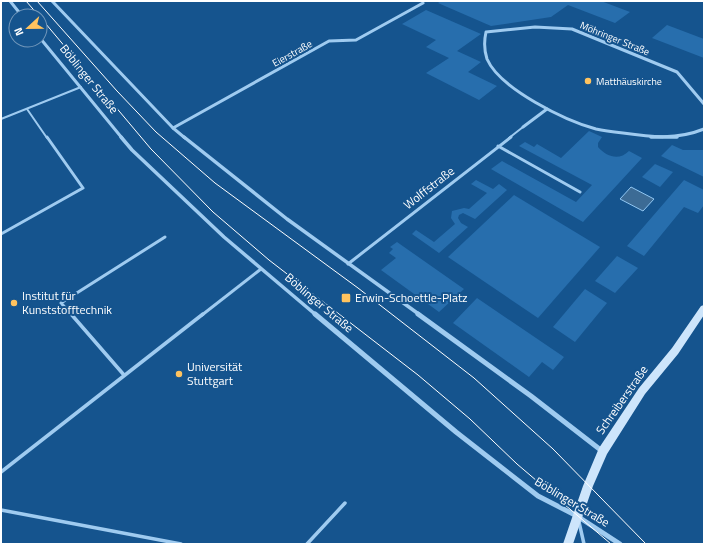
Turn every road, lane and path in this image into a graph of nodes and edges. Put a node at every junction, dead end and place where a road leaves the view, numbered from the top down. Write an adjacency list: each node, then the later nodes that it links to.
1 (52, 1): 10 (street, Böblinger Straße)
2 (422, 3): 10 (street, Eierstraße)
3 (48, 48): 4 (street, Böblinger Straße)
4 (81, 87): 7 (lane); 17 (street, Böblinger Straße)
5 (704, 104): 6 (street, Möhringer Straße)
6 (547, 108): 9 (street); 11 (street, Möhringer Straße)
7 (27, 109): 8 (lane); 14 (lane)
8 (1, 119)
9 (523, 127): 12 (lane, Wolffstraße)
10 (173, 128): 16 (street, Böblinger Straße)
11 (704, 129)
12 (498, 146): 13 (lane); 16 (lane, Wolffstraße)
13 (580, 192)
14 (1, 234)
15 (165, 237): 19 (lane)
16 (348, 264): 20 (street, Böblinger Straße)
17 (261, 268): 19 (lane); 24 (street, Böblinger Straße)
18 (704, 308): 20 (main road, Schreiberstraße)
19 (124, 375): 21 (lane)
20 (603, 451): 24 (main road, Schreiberstraße)
21 (1, 472)
22 (345, 502): 26 (lane)
23 (1, 510): 25 (lane)
24 (577, 516): 27 (main road, Schreiberstraße); 28 (lane); 29 (street, Böblinger Straße)
25 (182, 544)
26 (307, 544)
27 (568, 544)
28 (584, 544)
29 (620, 544)

